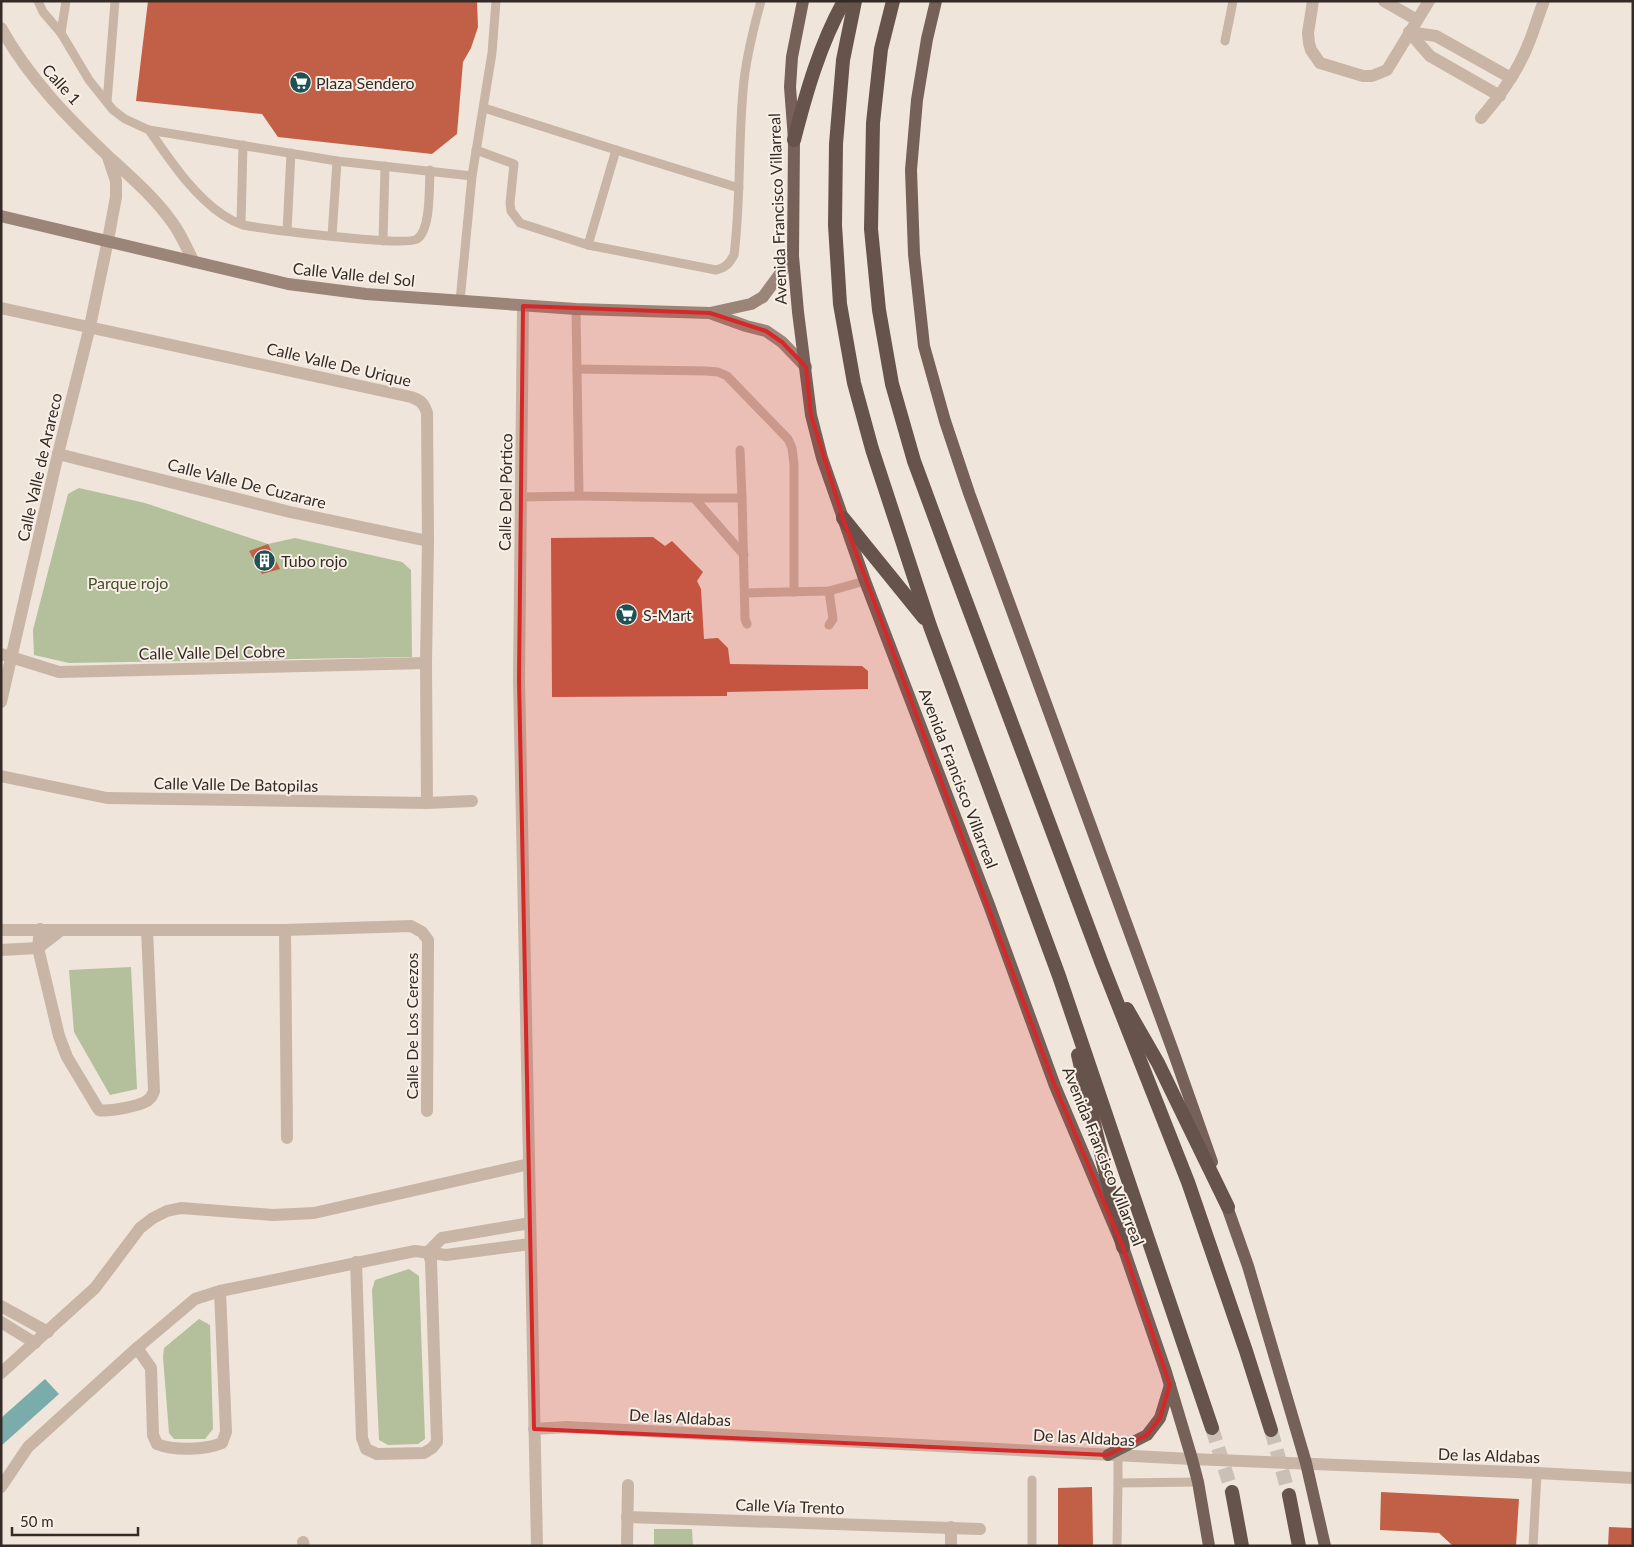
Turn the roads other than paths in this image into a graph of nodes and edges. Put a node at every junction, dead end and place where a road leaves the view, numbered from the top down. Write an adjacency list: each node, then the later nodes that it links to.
1 (38, 1): 19 (lane)
2 (66, 1): 19 (lane)
3 (115, 1): 23 (lane)
4 (496, 1): 24 (lane)
5 (761, 1): 37 (lane)
6 (803, 1): 27 (main road, Avenida Francisco Villarreal)
7 (844, 1): 27 (highway)
8 (854, 1): 70 (highway, Avenida Francisco Villarreal)
9 (893, 1): 84 (highway)
10 (936, 1): 89 (main road)
11 (1233, 1): 20 (lane)
12 (1313, 1): 18 (street)
13 (1384, 1): 16 (street)
14 (1429, 1): 16 (street)
15 (1544, 1): 21 (street)
16 (1417, 20): 18 (street)
17 (1, 28): 32 (street, Calle 1)
18 (1409, 32): 21 (street); 22 (street)
19 (61, 33): 23 (lane)
20 (1225, 42)
21 (1511, 78): 22 (street)
22 (1500, 96): 25 (street)
23 (107, 102): 26 (lane)
24 (484, 108): 29 (lane); 30 (lane)
25 (1481, 118)
26 (149, 130): 28 (lane); 39 (lane)
27 (794, 140): 45 (main road, Avenida Francisco Villarreal)
28 (242, 145): 31 (lane); 39 (lane)
29 (476, 150): 36 (lane); 44 (lane)
30 (616, 150): 37 (lane); 44 (lane)
31 (291, 153): 33 (lane); 40 (lane)
32 (107, 155): 42 (street, Calle 1); 46 (street, Calle 1)
33 (337, 161): 34 (lane); 41 (lane)
34 (385, 166): 35 (lane); 43 (lane)
35 (430, 170): 36 (lane); 43 (lane)
36 (472, 176): 47 (lane)
37 (739, 188): 44 (lane)
38 (1, 216): 42 (main road, Calle Valle del Sol)
39 (241, 224): 40 (lane)
40 (287, 231): 41 (lane)
41 (332, 236): 43 (lane)
42 (108, 240): 46 (main road, Calle Valle del Sol); 52 (street, Calle Valle de Arareco)
43 (383, 241)
44 (588, 245)
45 (793, 256): 51 (main road, Calle Valle del Sol); 53 (main road, Avenida Francisco Villarreal)
46 (194, 262): 47 (main road, Calle Valle del Sol)
47 (460, 301): 48 (main road, Calle Valle del Sol)
48 (523, 306): 50 (main road, Calle Valle del Sol); 58 (street, Calle Del Pórtico)
49 (1, 308): 52 (street, Calle Valle De Urique)
50 (576, 309): 51 (main road, Calle Valle del Sol); 54 (lane)
51 (710, 312): 53 (main road, Calle Valle del Sol)
52 (90, 326): 56 (street, Calle Valle de Arareco); 62 (street, Calle Valle De Urique)
53 (806, 367): 61 (main road, Avenida Francisco Villarreal)
54 (577, 369): 57 (lane); 65 (lane)
55 (740, 450): 60 (lane)
56 (58, 454): 62 (street, Calle Valle De Cuzarare); 71 (street, Calle Valle de Arareco)
57 (579, 496): 58 (lane); 59 (lane)
58 (522, 497): 88 (street, Calle Del Pórtico)
59 (694, 498): 60 (lane); 63 (lane)
60 (742, 498): 63 (lane)
61 (843, 518): 64 (main road, Avenida Francisco Villarreal); 70 (highway)
62 (428, 541): 72 (street, Calle Valle De Urique)
63 (744, 555): 67 (lane)
64 (865, 581): 66 (lane); 92 (main road, Avenida Francisco Villarreal)
65 (794, 592): 66 (lane); 67 (lane)
66 (829, 592): 69 (lane)
67 (745, 593): 68 (lane)
68 (747, 624)
69 (829, 626)
70 (930, 626): 85 (highway, Avenida Francisco Villarreal)
71 (6, 655): 72 (street, Calle Valle Del Cobre); 73 (street, Calle Valle de Arareco)
72 (426, 663): 76 (street, Calle Valle De Urique)
73 (1, 702)
74 (1, 776): 76 (street, Calle Valle De Batopilas)
75 (472, 801): 76 (street, Calle Valle De Batopilas)
76 (427, 802)
77 (40, 929): 78 (street, Calle De Los Cerezos); 81 (street, Calle De Los Cerezos); 82 (street)
78 (1, 930)
79 (147, 930): 80 (street, Calle De Los Cerezos); 81 (street, Calle De Los Cerezos); 82 (street)
80 (285, 930): 86 (street, Calle De Los Cerezos); 87 (street)
81 (60, 931): 82 (street)
82 (38, 948): 83 (street)
83 (1, 950)
84 (1102, 964): 89 (highway); 105 (highway)
85 (1059, 976): 92 (highway); 103 (highway, Avenida Francisco Villarreal)
86 (426, 1111)
87 (287, 1138)
88 (529, 1164): 90 (street, Calle Del Pórtico); 98 (street)
89 (1228, 1207): 108 (main road)
90 (530, 1223): 91 (street, Calle Del Pórtico); 93 (street)
91 (530, 1244): 93 (street); 104 (street, Calle Del Pórtico)
92 (1123, 1247): 102 (main road, Avenida Francisco Villarreal)
93 (428, 1252): 94 (street); 94 (street)
94 (356, 1262): 95 (street)
95 (220, 1291): 100 (street); 100 (street)
96 (1, 1306): 98 (street)
97 (1, 1322): 99 (street)
98 (48, 1332): 99 (street)
99 (35, 1343): 101 (street)
100 (137, 1348): 115 (street)
101 (1, 1373)
102 (1170, 1386): 106 (main road); 107 (main road, Avenida Francisco Villarreal)
103 (1212, 1428)
104 (534, 1429): 106 (street, De las Aldabas); 121 (street, Calle Del Pórtico)
105 (1271, 1430)
106 (1113, 1455): 107 (street, De las Aldabas); 113 (lane)
107 (1192, 1459): 108 (street, De las Aldabas); 112 (main road, Avenida Francisco Villarreal)
108 (1306, 1464): 109 (street, De las Aldabas); 129 (main road)
109 (1537, 1473): 110 (street, De las Aldabas); 130 (lane)
110 (1633, 1478)
111 (1032, 1480): 124 (lane)
112 (1198, 1482): 113 (lane); 126 (main road, Avenida Francisco Villarreal)
113 (1118, 1483): 125 (lane)
114 (628, 1485): 118 (street)
115 (1, 1487)
116 (1232, 1492): 127 (highway)
117 (1289, 1495): 128 (highway)
118 (627, 1517): 119 (street, Calle Vía Trento); 122 (street)
119 (951, 1527): 120 (street, Calle Vía Trento); 123 (street)
120 (980, 1529)
121 (537, 1546)
122 (628, 1546)
123 (951, 1546)
124 (1032, 1546)
125 (1116, 1546)
126 (1209, 1546)
127 (1242, 1546)
128 (1299, 1546)
129 (1325, 1546)
130 (1533, 1546)

